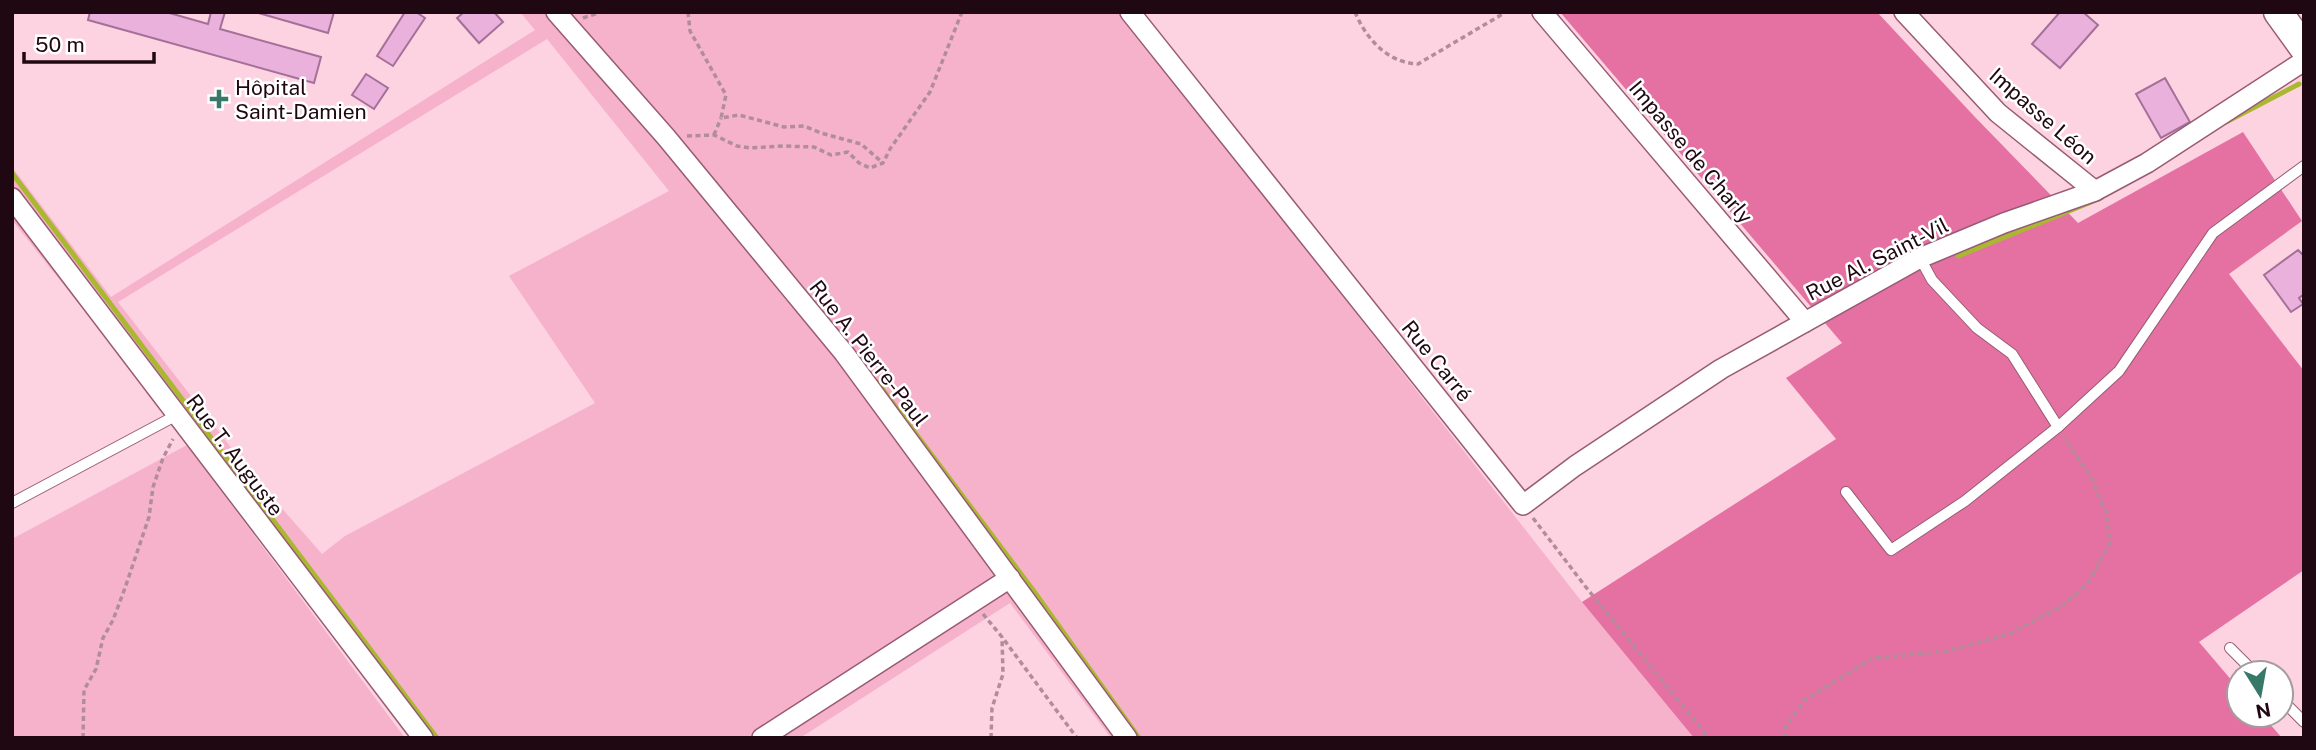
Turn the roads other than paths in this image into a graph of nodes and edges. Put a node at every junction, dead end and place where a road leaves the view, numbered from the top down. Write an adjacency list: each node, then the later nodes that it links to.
1 (556, 12): 18 (street, Rue A. Pierre-Paul)
2 (1542, 12): 12 (street, Impasse de Charly)
3 (1904, 12): 9 (street, Impasse Léon)
4 (2278, 12): 6 (main road)
5 (1132, 13): 17 (street, Rue Carré)
6 (2304, 48)
7 (2304, 61): 9 (street, Rue Al. Saint-Vil)
8 (2304, 166): 14 (lane)
9 (2095, 191): 11 (street, Rue Al. Saint-Vil)
10 (12, 198): 13 (street, Rue T. Auguste)
11 (1920, 258): 12 (street, Rue Al. Saint-Vil); 14 (lane)
12 (1805, 321): 17 (street, Rue Al. Saint-Vil)
13 (179, 419): 16 (lane); 21 (street, Rue T. Auguste)
14 (2057, 426): 15 (lane)
15 (1846, 492)
16 (12, 503)
17 (1523, 505)
18 (1010, 578): 22 (street); 23 (street, Rue A. Pierre-Paul)
19 (2230, 648): 20 (lane)
20 (2241, 659)
21 (423, 738)
22 (762, 738)
23 (1127, 738)

